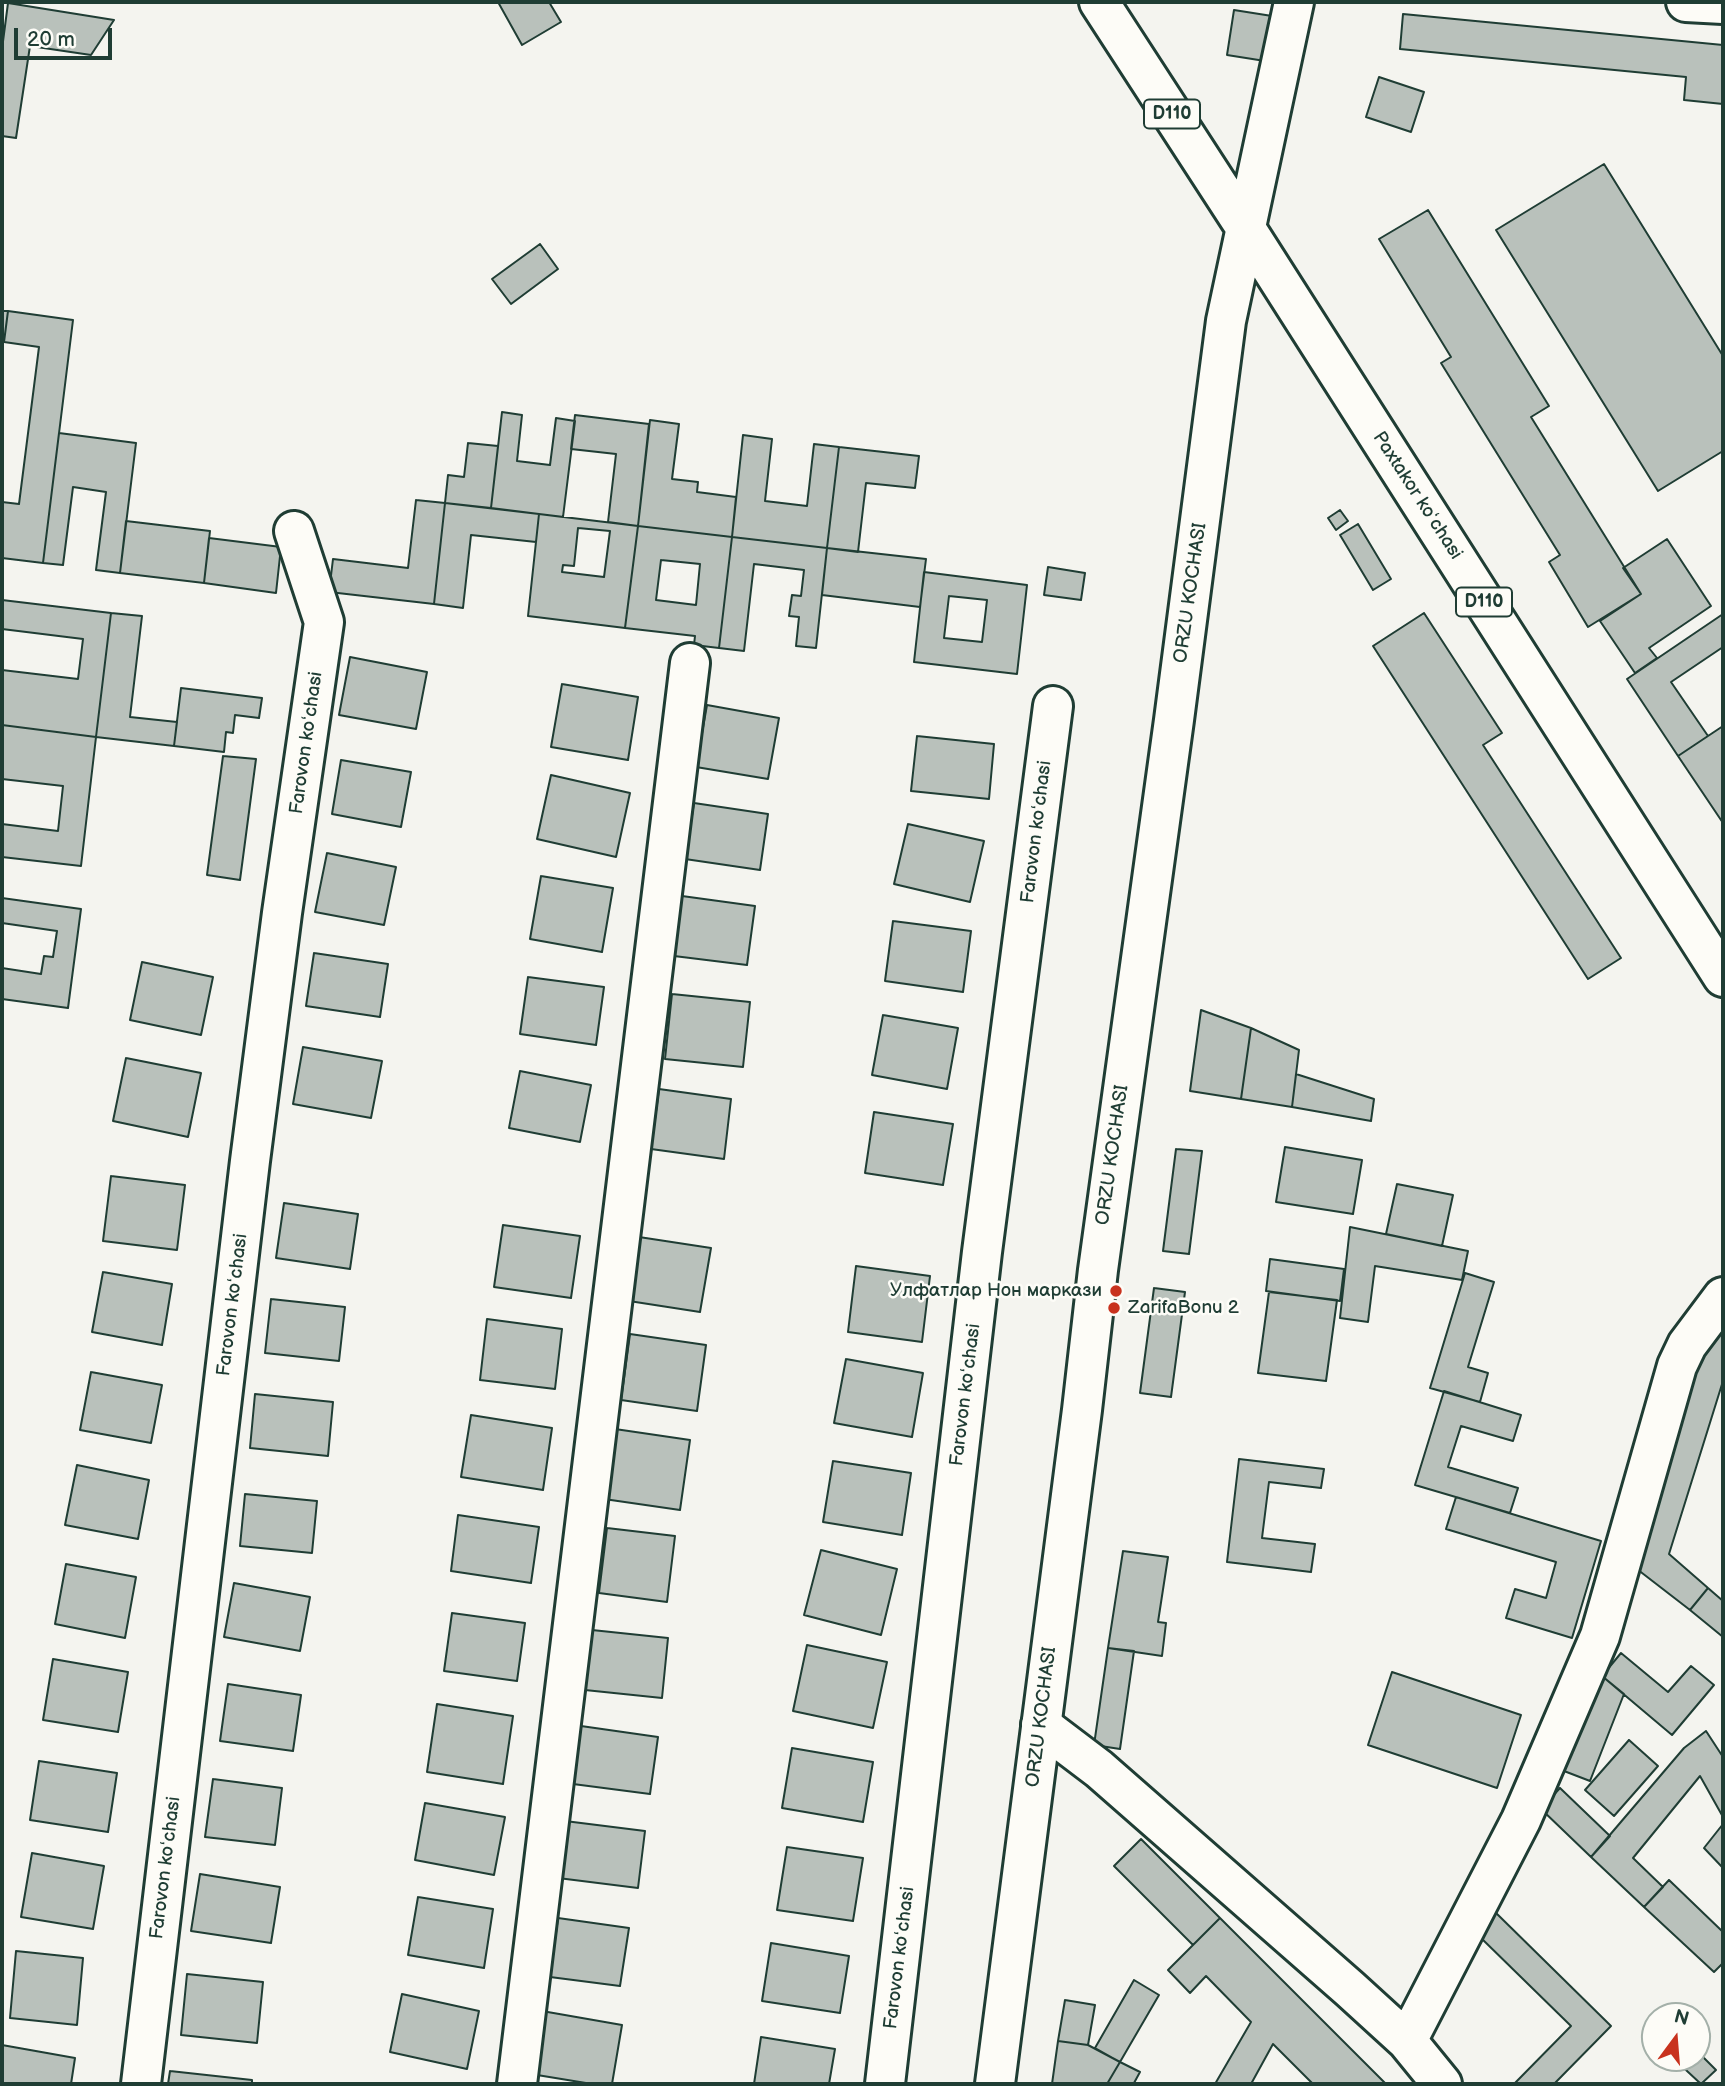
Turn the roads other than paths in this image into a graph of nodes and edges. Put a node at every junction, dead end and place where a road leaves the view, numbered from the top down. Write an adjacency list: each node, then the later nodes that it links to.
1 (1099, 2): 5 (street, D110)
2 (1294, 2): 5 (street, ORZU KOCHASI)
3 (1686, 2): 4 (street)
4 (1723, 4)
5 (1245, 227): 9 (street, Paxtakor koʻchasi / D110); 11 (street, ORZU KOCHASI)
6 (294, 531): 13 (street, Farovon koʻchasi)
7 (690, 663): 14 (street)
8 (1053, 706): 15 (street, Farovon koʻchasi)
9 (1723, 977)
10 (1723, 1297): 12 (street)
11 (1041, 1724): 12 (street); 16 (street, ORZU KOCHASI)
12 (1407, 2041): 17 (street)
13 (141, 2084)
14 (517, 2084)
15 (885, 2084)
16 (995, 2084)
17 (1442, 2084)

